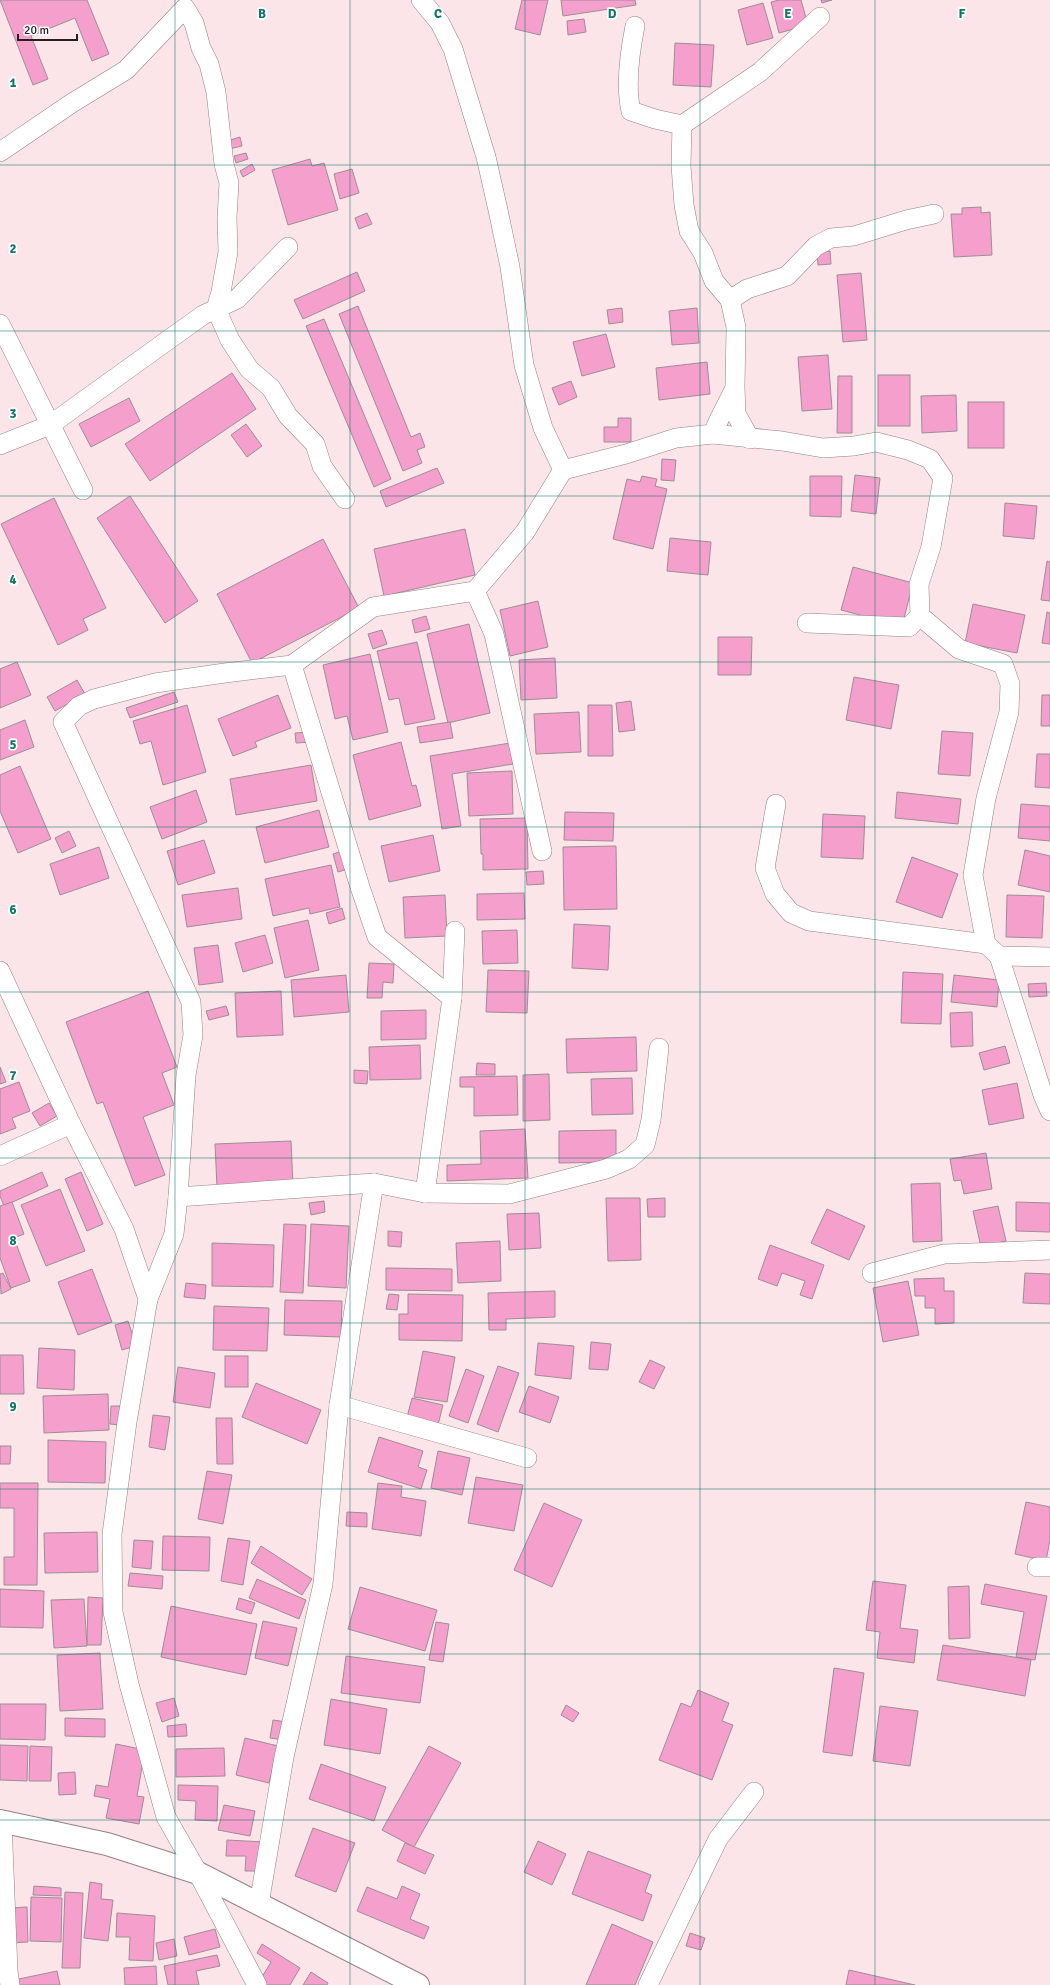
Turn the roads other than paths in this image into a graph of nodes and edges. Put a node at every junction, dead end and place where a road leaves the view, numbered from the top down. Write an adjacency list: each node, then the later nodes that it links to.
1 (421, 0): 17 (street)
2 (186, 4): 6 (street); 10 (street)
3 (820, 17): 5 (street)
4 (635, 26): 5 (street)
5 (682, 125): 9 (street)
6 (0, 152)
7 (934, 214): 9 (street)
8 (288, 247): 10 (street)
9 (730, 300): 12 (street)
10 (216, 309): 13 (street); 19 (street)
11 (0, 324): 13 (street)
12 (735, 387): 14 (street); 15 (street)
13 (50, 425): 16 (street); 18 (street)
14 (713, 434): 15 (street); 17 (street)
15 (750, 439): 21 (street)
16 (0, 445)
17 (563, 470): 20 (street)
18 (83, 490)
19 (345, 499)
20 (475, 591): 23 (street); 25 (street)
21 (920, 616): 22 (street); 27 (street)
22 (807, 623)
23 (292, 665): 30 (street); 37 (street)
24 (776, 804): 27 (street)
25 (542, 851)
26 (455, 931): 30 (street)
27 (992, 950): 28 (street); 32 (street)
28 (1050, 957)
29 (0, 971): 33 (street)
30 (452, 998): 36 (street)
31 (659, 1048): 36 (street)
32 (1050, 1111)
33 (71, 1124): 34 (street); 40 (street)
34 (0, 1156)
35 (374, 1183): 36 (street); 37 (street); 41 (street)
36 (425, 1193)
37 (178, 1197): 40 (street)
38 (1050, 1250): 39 (street)
39 (872, 1273)
40 (148, 1299): 45 (street)
41 (339, 1405): 42 (street); 46 (street)
42 (527, 1458)
43 (754, 1792): 50 (street)
44 (1, 1821): 45 (main road); 47 (street)
45 (198, 1873): 46 (main road); 48 (street)
46 (259, 1904): 49 (main road)
47 (10, 1985)
48 (257, 1985)
49 (418, 1985)
50 (648, 1985)

